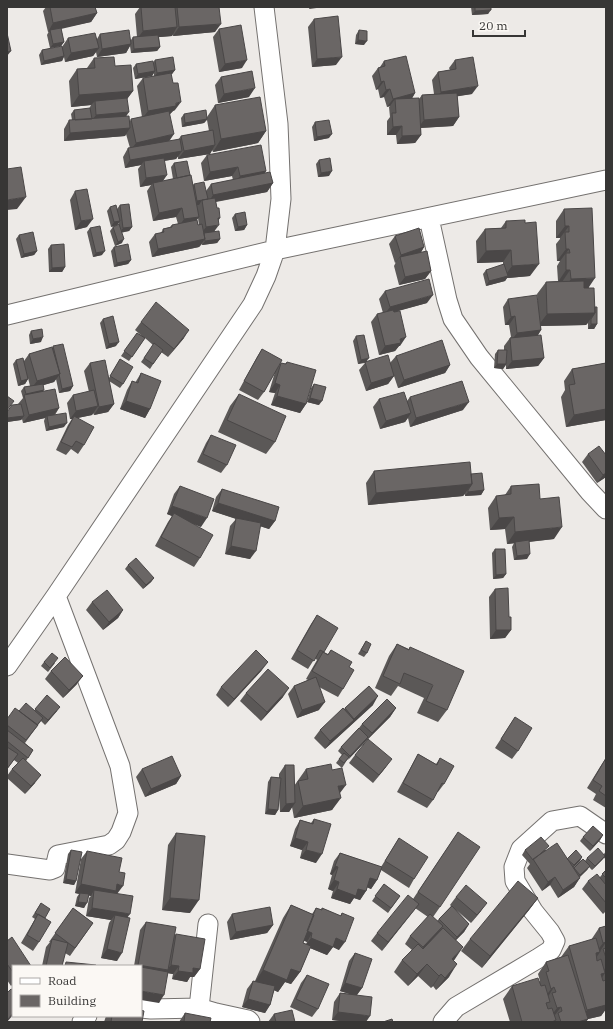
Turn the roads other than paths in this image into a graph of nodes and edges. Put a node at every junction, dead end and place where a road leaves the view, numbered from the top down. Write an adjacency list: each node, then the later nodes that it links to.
1 (264, 7): 4 (street)
2 (606, 180): 3 (street)
3 (429, 218): 4 (street); 6 (street)
4 (275, 250): 5 (street); 7 (street)
5 (7, 315)
6 (606, 509)
7 (56, 596): 8 (street); 10 (street)
8 (7, 666)
9 (606, 834): 15 (street)
10 (7, 864)
11 (208, 924): 13 (street)
12 (142, 1008): 13 (street)
13 (199, 1008): 14 (street)
14 (250, 1022)
15 (443, 1022)

